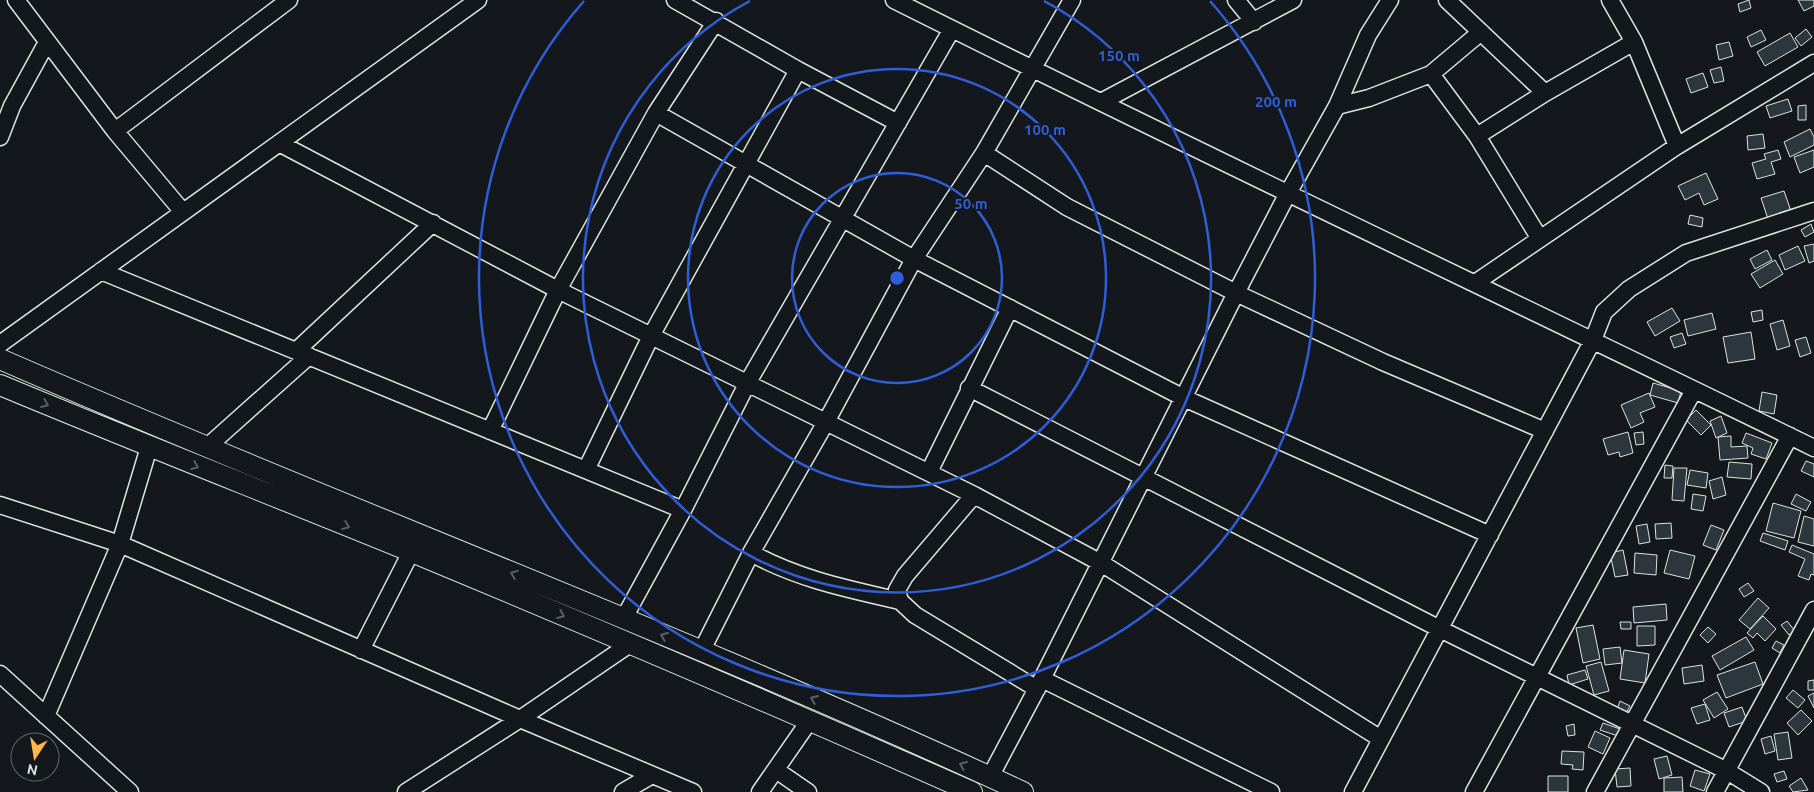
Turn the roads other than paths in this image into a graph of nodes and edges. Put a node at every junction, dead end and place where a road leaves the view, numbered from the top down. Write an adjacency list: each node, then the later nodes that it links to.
1 (16, 0): 16 (street)
2 (289, 0): 28 (street)
3 (478, 0): 31 (street)
4 (675, 0): 12 (street)
5 (894, 0): 14 (street)
6 (1072, 0): 19 (street)
7 (1236, 0): 13 (street)
8 (1293, 0): 13 (street)
9 (1390, 0): 25 (street)
10 (1448, 0): 15 (street)
11 (1610, 0): 17 (street)
12 (716, 22): 20 (street); 26 (street)
13 (1254, 22): 23 (street)
14 (952, 29): 19 (street); 27 (street)
15 (1481, 32): 21 (street); 22 (street)
16 (47, 42): 24 (street); 28 (street)
17 (1634, 42): 22 (street); 32 (street)
18 (1814, 63): 32 (street)
19 (1032, 68): 23 (street); 33 (street)
20 (798, 70): 27 (street); 34 (street)
21 (1431, 74): 25 (street); 29 (street)
22 (1545, 93): 29 (street)
23 (1101, 102): 35 (street)
24 (6, 103): 30 (street)
25 (1337, 106): 35 (street)
26 (656, 114): 34 (street); 44 (street)
27 (898, 123): 38 (street)
28 (115, 131): 37 (street)
29 (1477, 136): 40 (street)
30 (0, 137)
31 (279, 143): 37 (street); 39 (street)
32 (1677, 146): 40 (street)
33 (984, 153): 41 (street); 45 (street)
34 (746, 164): 38 (street); 47 (street)
35 (1287, 194): 43 (street); 45 (street)
36 (1814, 211): 48 (street)
37 (183, 212): 42 (street)
38 (843, 218): 41 (street); 52 (street)
39 (433, 223): 44 (street); 50 (street)
40 (1540, 239): 43 (street)
41 (914, 259): 46 (street); 57 (street)
42 (101, 271): 49 (street); 50 (street)
43 (1475, 283): 48 (street)
44 (558, 290): 47 (street); 58 (street)
45 (1236, 293): 56 (street); 59 (street)
46 (1010, 308): 54 (street); 56 (street)
47 (652, 336): 52 (street); 64 (street)
48 (1593, 340): 55 (street); 59 (street)
49 (0, 344)
50 (302, 354): 58 (street); 62 (street)
51 (0, 359): 62 (main road)
52 (748, 382): 57 (street); 69 (street)
53 (0, 386): 61 (main road, one-way to 61)
54 (970, 388): 65 (street); 66 (street)
55 (1694, 390): 60 (street); 83 (street)
56 (1184, 398): 66 (street); 70 (street)
57 (826, 422): 65 (street); 73 (street)
58 (490, 430): 64 (street)
59 (1545, 431): 70 (street)
60 (1790, 436): 63 (street); 88 (street)
61 (149, 447): 71 (street); 72 (main road, one-way to 72)
62 (206, 448): 77 (main road, one-way to 62)
63 (1814, 448)
64 (586, 470): 69 (street)
65 (929, 472): 67 (street)
66 (1144, 476): 74 (street); 78 (street)
67 (974, 495): 74 (street); 75 (street)
68 (0, 505): 71 (street)
69 (683, 510): 77 (street)
70 (1490, 535): 78 (street)
71 (120, 544): 80 (street); 85 (street)
72 (411, 552): 79 (main road, one-way to 79); 80 (street)
73 (751, 553): 75 (street); 81 (street)
74 (1101, 563): 84 (street); 89 (street)
75 (900, 601): 84 (street)
76 (1814, 610): 91 (street)
77 (624, 618): 81 (main road, one-way to 77)
78 (1440, 629): 83 (street); 89 (street)
79 (630, 644): 86 (street); 87 (main road)
80 (361, 650): 86 (street)
81 (702, 652): 93 (main road, one-way to 81)
82 (0, 674): 85 (street)
83 (1537, 677): 88 (street); 104 (street)
84 (1040, 684): 93 (street); 102 (street)
85 (46, 716): 94 (street)
86 (520, 720): 92 (street); 95 (street)
87 (810, 720): 90 (street); 100 (main road)
88 (1633, 723): 91 (street); 105 (street)
89 (1381, 739): 103 (street)
90 (776, 770): 98 (street); 99 (street)
91 (1727, 771): 106 (street); 107 (street)
92 (652, 775): 96 (street); 97 (street)
93 (990, 777): 101 (main road)
94 (130, 792)
95 (406, 792)
96 (623, 792)
97 (693, 792)
98 (760, 792)
99 (808, 792)
100 (972, 792)
101 (1023, 792)
102 (1271, 792)
103 (1353, 792)
104 (1474, 792)
105 (1595, 792)
106 (1715, 792)
107 (1761, 792)

